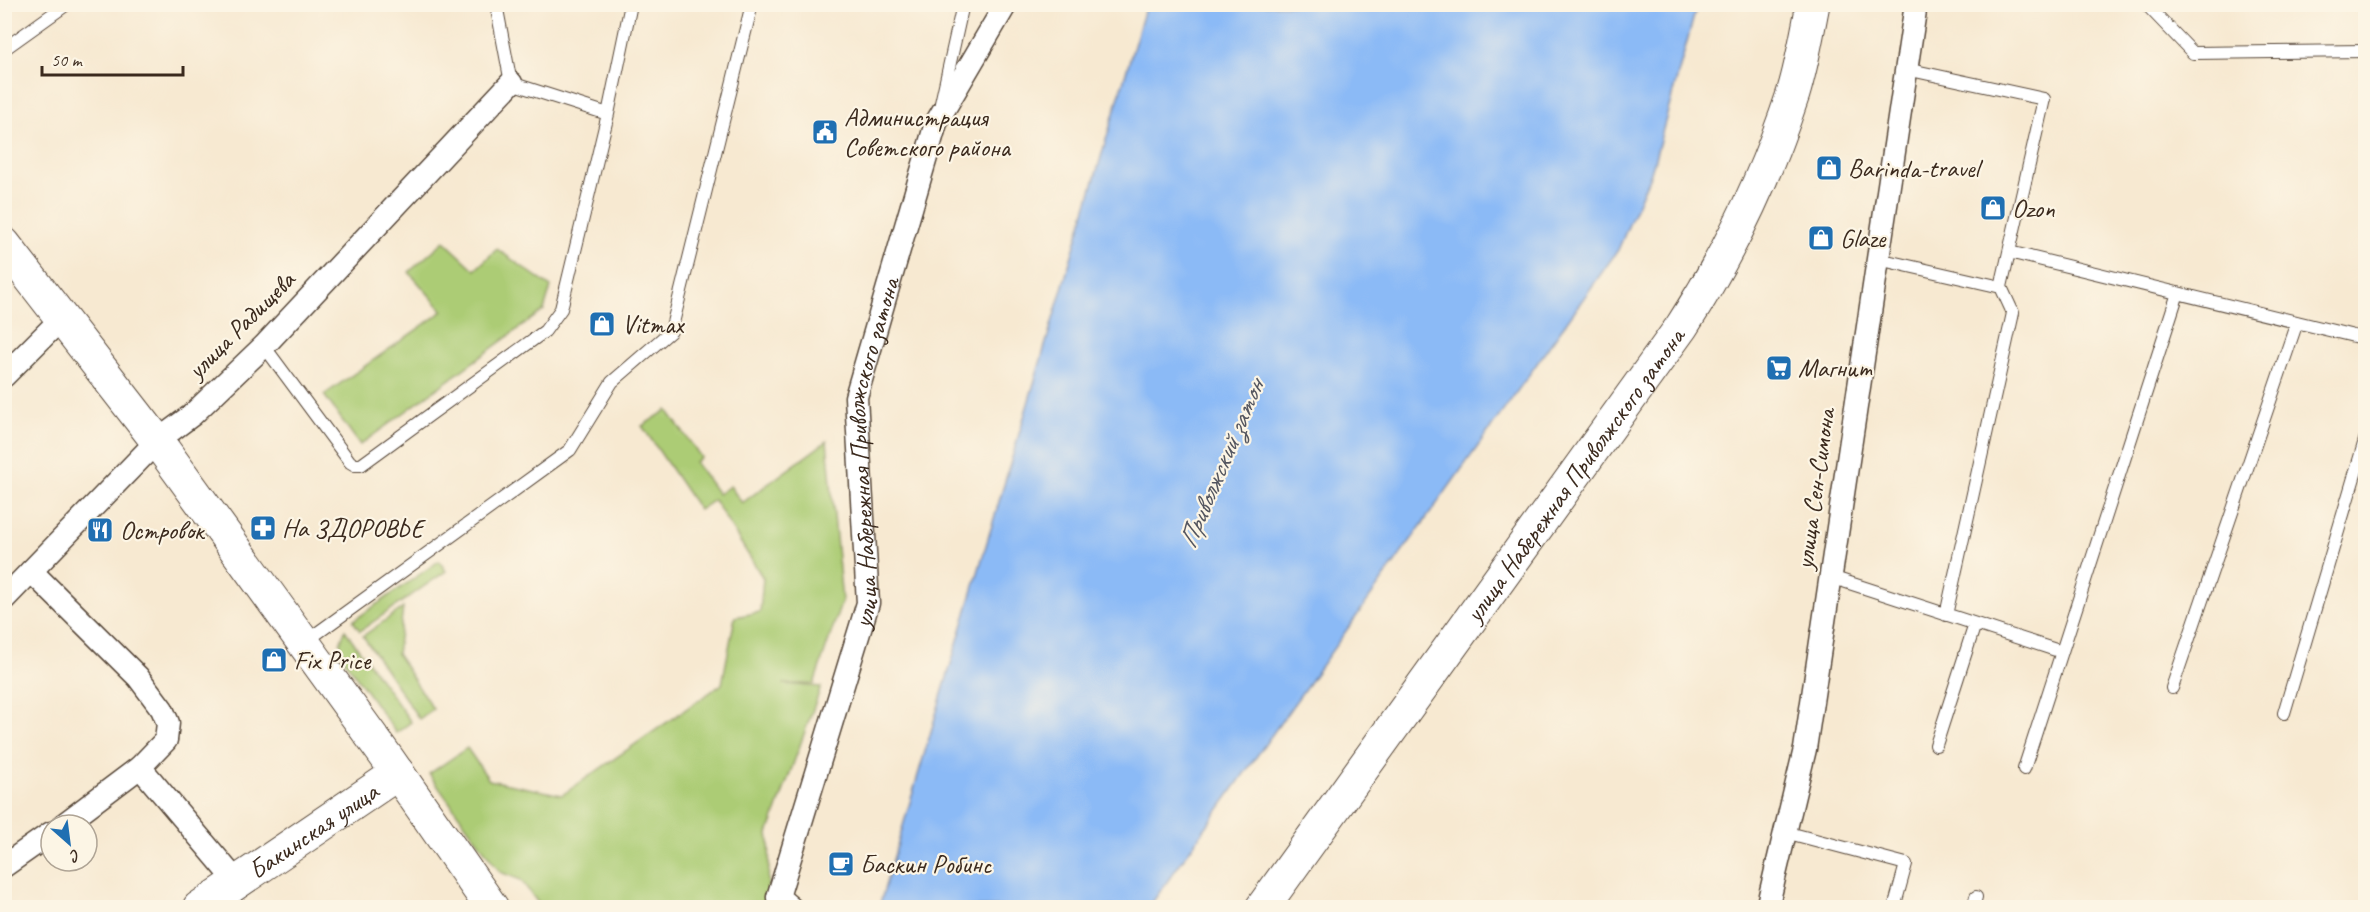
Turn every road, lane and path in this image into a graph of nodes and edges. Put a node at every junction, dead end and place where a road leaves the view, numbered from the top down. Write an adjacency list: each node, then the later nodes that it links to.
1 (67, 4): 10 (lane)
2 (496, 4): 13 (lane)
3 (631, 4): 14 (lane)
4 (752, 4): 34 (lane)
5 (963, 4): 15 (lane)
6 (1006, 4): 15 (street, улица Набережная Приволжского затона)
7 (1813, 4): 50 (main road, улица Набережная Приволжского затона)
8 (1916, 4): 12 (street, улица Сен-Симона)
9 (2146, 4): 11 (lane)
10 (4, 49)
11 (2366, 51)
12 (1906, 69): 17 (lane); 18 (street, улица Сен-Симона)
13 (511, 83): 14 (lane); 24 (street, улица Радищева)
14 (608, 114): 24 (lane)
15 (936, 123): 49 (street, улица Набережная Приволжского затона)
16 (4, 244): 21 (main road)
17 (2009, 252): 19 (lane); 20 (lane)
18 (1878, 260): 19 (lane); 30 (street, улица Сен-Симона)
19 (2001, 287): 32 (lane)
20 (2178, 293): 22 (lane); 35 (lane)
21 (61, 319): 25 (street); 27 (main road)
22 (2297, 322): 23 (lane); 36 (lane)
23 (2366, 339)
24 (264, 346): 27 (street, улица Радищева)
25 (4, 376)
26 (2366, 437): 28 (lane)
27 (157, 441): 29 (street, улица Радищева); 34 (main road)
28 (2362, 461): 37 (lane)
29 (31, 572): 31 (street, улица Радищева); 39 (street)
30 (1831, 577): 32 (lane); 43 (street, улица Сен-Симона)
31 (4, 599)
32 (1946, 615): 33 (lane)
33 (1975, 624): 35 (lane); 38 (lane)
34 (304, 643): 41 (main road)
35 (2062, 652): 40 (lane)
36 (2172, 688)
37 (2284, 714)
38 (1936, 745)
39 (140, 766): 42 (street); 46 (street)
40 (2024, 769)
41 (398, 773): 46 (main road, Бакинская улица); 47 (main road)
42 (79, 813)
43 (1785, 832): 51 (street, улица Сен-Симона); 52 (lane)
44 (39, 842): 45 (street)
45 (4, 866)
46 (237, 882): 48 (main road, Бакинская улица)
47 (487, 906)
48 (199, 908)
49 (791, 908)
50 (1263, 908)
51 (1767, 908)
52 (1894, 908)

